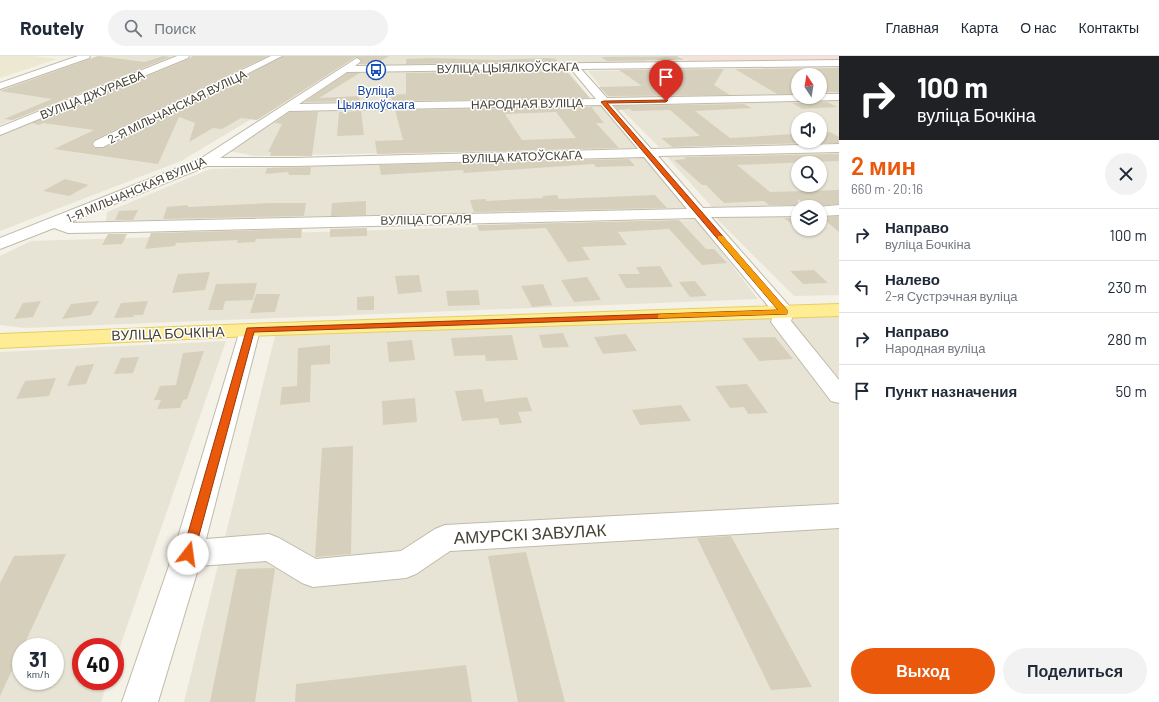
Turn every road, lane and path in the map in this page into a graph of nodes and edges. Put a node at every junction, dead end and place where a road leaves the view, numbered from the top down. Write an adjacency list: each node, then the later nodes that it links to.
1 (63, 56): 7 (street)
2 (86, 56): 7 (street)
3 (185, 56): 16 (street, ВУЛІЦА ДЖУРАЕВА)
4 (278, 56): 17 (street, 2-Я МІЛЬЧАНСКАЯ ВУЛІЦА)
5 (365, 56): 11 (street, 1-Я МІЛЬЧАНСКАЯ ВУЛІЦА)
6 (643, 56): 9 (street)
7 (77, 59): 12 (street)
8 (839, 62): 9 (street, ВУЛІЦА ЦЫЯЛКОЎСКАГА)
9 (655, 66): 10 (street, ВУЛІЦА ЦЫЯЛКОЎСКАГА)
10 (574, 67): 11 (street, ВУЛІЦА ЦЫЯЛКОЎСКАГА); 14 (street)
11 (346, 69): 15 (street, 1-Я МІЛЬЧАНСКАЯ ВУЛІЦА)
12 (0, 86)
13 (839, 97): 14 (street, НАРОДНАЯ ВУЛІЦА)
14 (604, 102): 15 (street, НАРОДНАЯ ВУЛІЦА); 19 (street)
15 (286, 108): 20 (street, 1-Я МІЛЬЧАНСКАЯ ВУЛІЦА)
16 (0, 131)
17 (99, 144)
18 (839, 148): 19 (street, ВУЛІЦА КАТОЎСКАГА)
19 (646, 152): 20 (street, ВУЛІЦА КАТОЎСКАГА); 24 (street)
20 (205, 162): 25 (street, 1-Я МІЛЬЧАНСКАЯ ВУЛІЦА)
21 (839, 210): 23 (street)
22 (791, 211): 24 (street, ВУЛІЦА ГОГАЛЯ)
23 (827, 211)
24 (701, 214): 25 (street, ВУЛІЦА ГОГАЛЯ); 28 (street)
25 (55, 223): 26 (street, 1-Я МІЛЬЧАНСКАЯ ВУЛІЦА)
26 (0, 244)
27 (839, 310): 28 (main road, ВУЛІЦА БОЧКІНА)
28 (784, 312): 29 (main road, ВУЛІЦА БОЧКІНА); 31 (street)
29 (250, 330): 30 (main road, ВУЛІЦА БОЧКІНА); 33 (street)
30 (1, 342)
31 (839, 395)
32 (839, 516): 33 (street, АМУРСКІ ЗАВУЛАК)
33 (188, 554): 34 (street)
34 (140, 702)

